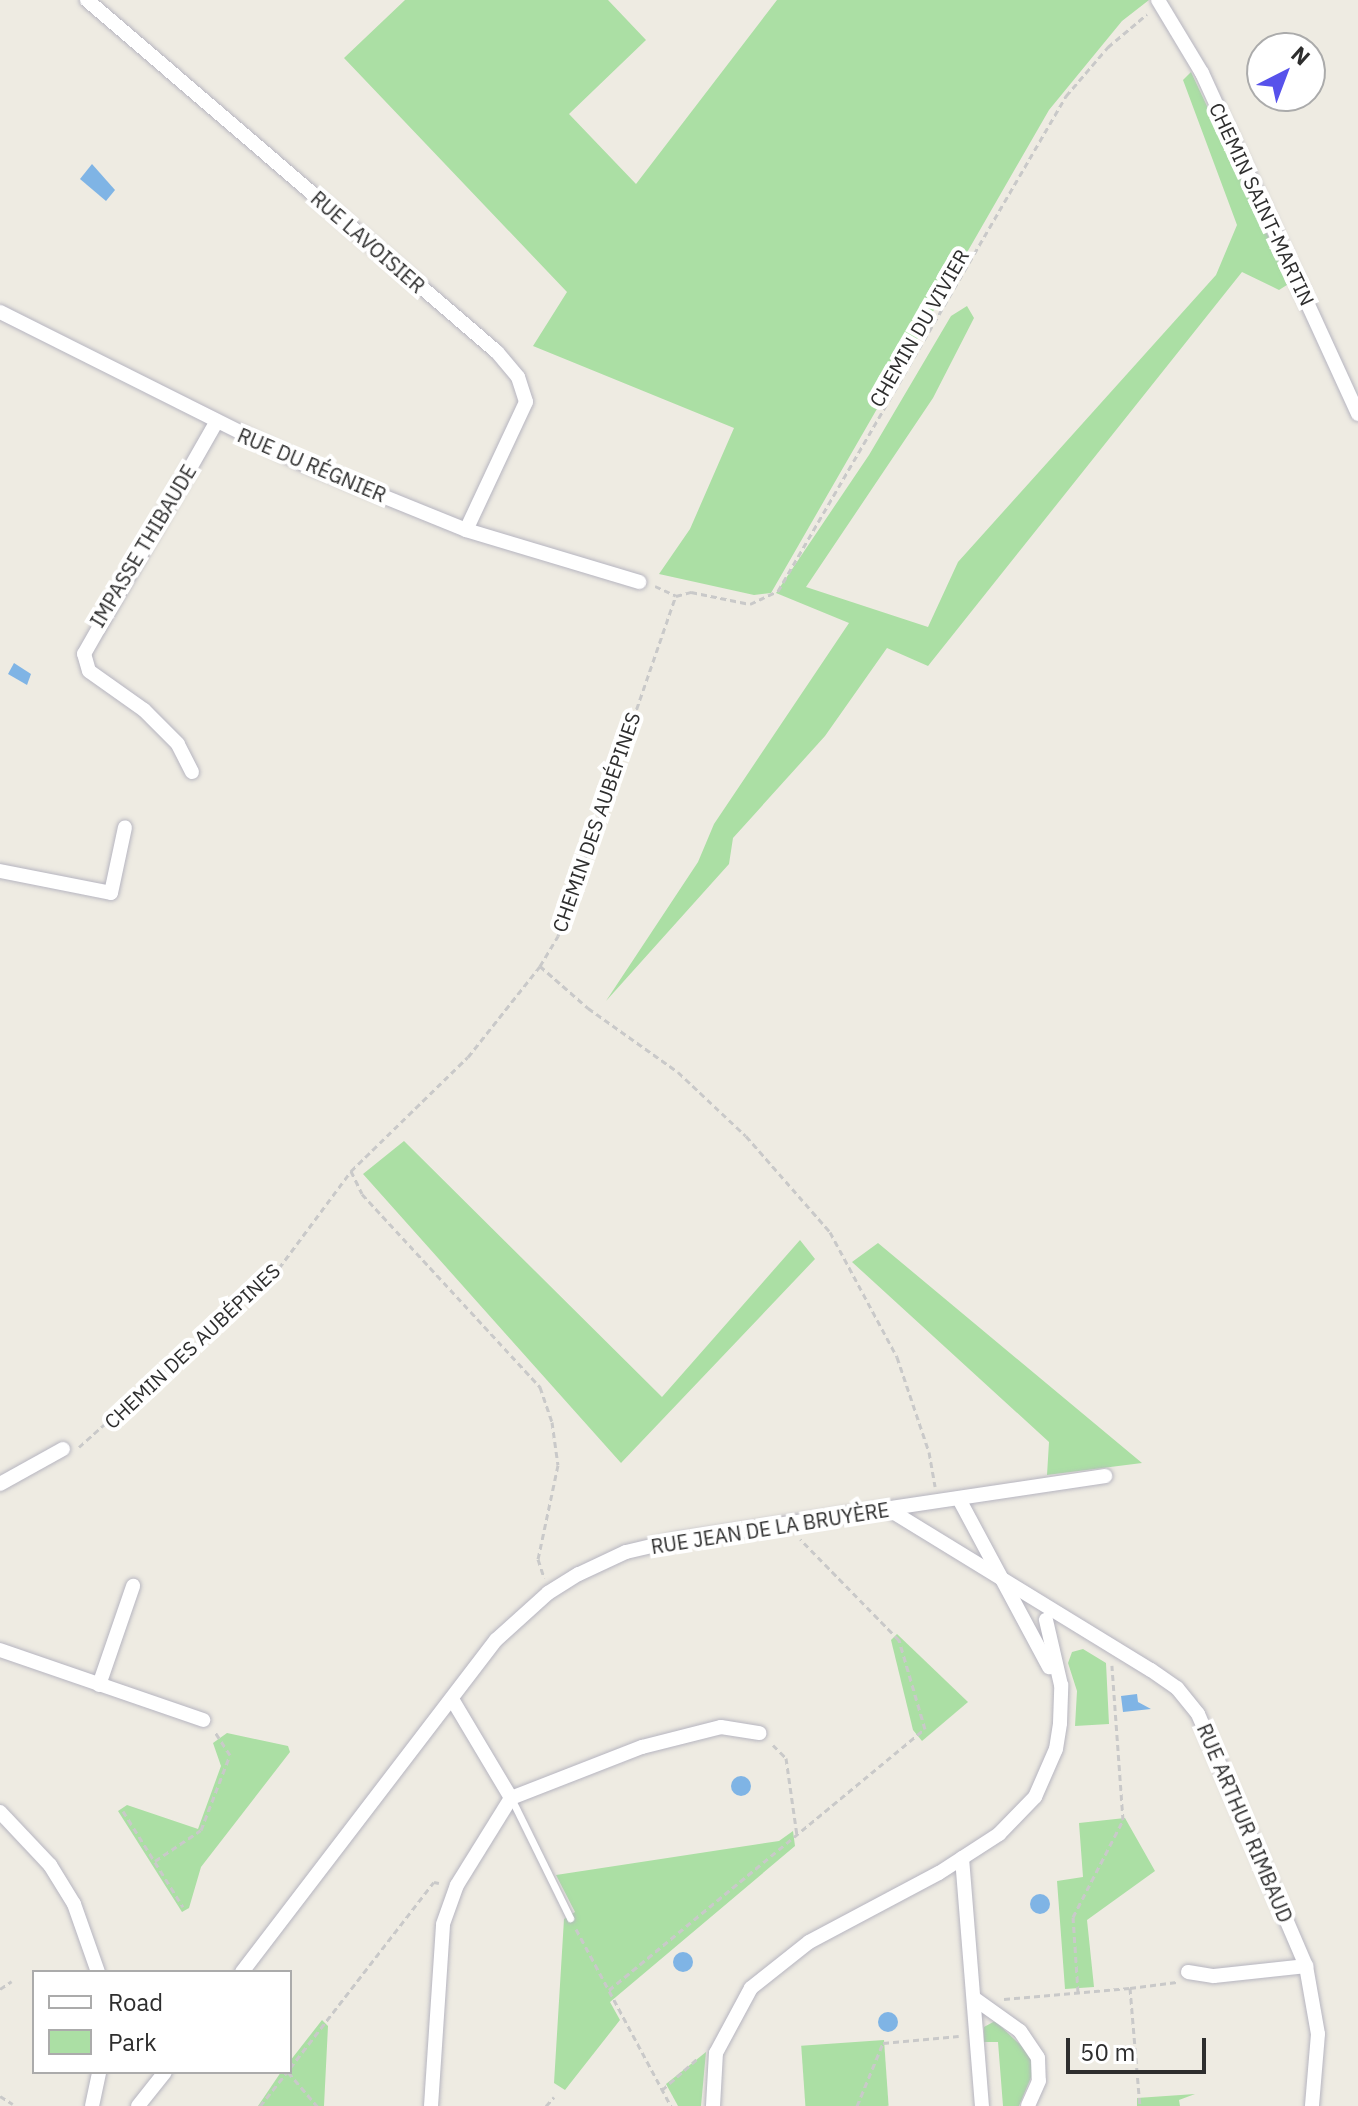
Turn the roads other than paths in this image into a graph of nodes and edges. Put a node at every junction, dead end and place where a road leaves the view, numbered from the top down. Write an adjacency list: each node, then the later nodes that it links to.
1 (87, 0): 6 (street, RUE LAVOISIER)
2 (1159, 3): 4 (street, CHEMIN SAINT-MARTIN)
3 (2, 318): 5 (street, RUE DU RÉGNIER)
4 (1358, 414)
5 (216, 423): 6 (street, RUE DU RÉGNIER); 8 (street, IMPASSE THIBAUDE)
6 (466, 530): 7 (street, RUE DU RÉGNIER)
7 (639, 582)
8 (192, 772)
9 (125, 827): 10 (street)
10 (0, 871)
11 (63, 1449): 13 (street)
12 (1105, 1476): 14 (street, RUE JEAN DE LA BRUYÈRE)
13 (0, 1484)
14 (959, 1499): 15 (street, RUE JEAN DE LA BRUYÈRE); 16 (street, RUE ARTHUR RIMBAUD)
15 (888, 1509): 16 (street, RUE ARTHUR RIMBAUD); 22 (street, RUE JEAN DE LA BRUYÈRE)
16 (994, 1573): 18 (street, RUE ARTHUR RIMBAUD); 19 (street, RUE ARTHUR RIMBAUD)
17 (133, 1586): 21 (street)
18 (1050, 1614): 19 (street); 24 (street, RUE ARTHUR RIMBAUD); 30 (street, RUE ARTHUR RIMBAUD)
19 (1030, 1625): 24 (street, RUE ARTHUR RIMBAUD)
20 (0, 1650): 21 (street)
21 (99, 1685): 23 (street)
22 (452, 1699): 26 (street); 32 (street, RUE JEAN DE LA BRUYÈRE)
23 (203, 1720)
24 (1060, 1723): 28 (street, RUE ARTHUR RIMBAUD)
25 (760, 1733): 26 (street)
26 (511, 1798): 29 (lane); 39 (street)
27 (0, 1812): 31 (street)
28 (962, 1858): 34 (street); 40 (street, RUE ARTHUR RIMBAUD)
29 (570, 1918)
30 (1306, 1966): 33 (street); 43 (street, RUE ARTHUR RIMBAUD)
31 (97, 1970)
32 (244, 1970)
33 (1188, 1972)
34 (975, 1999): 41 (street); 42 (street)
35 (99, 2074): 37 (street)
36 (163, 2074): 38 (street)
37 (98, 2105)
38 (138, 2106)
39 (431, 2106)
40 (713, 2106)
41 (982, 2106)
42 (1028, 2106)
43 (1312, 2106)

